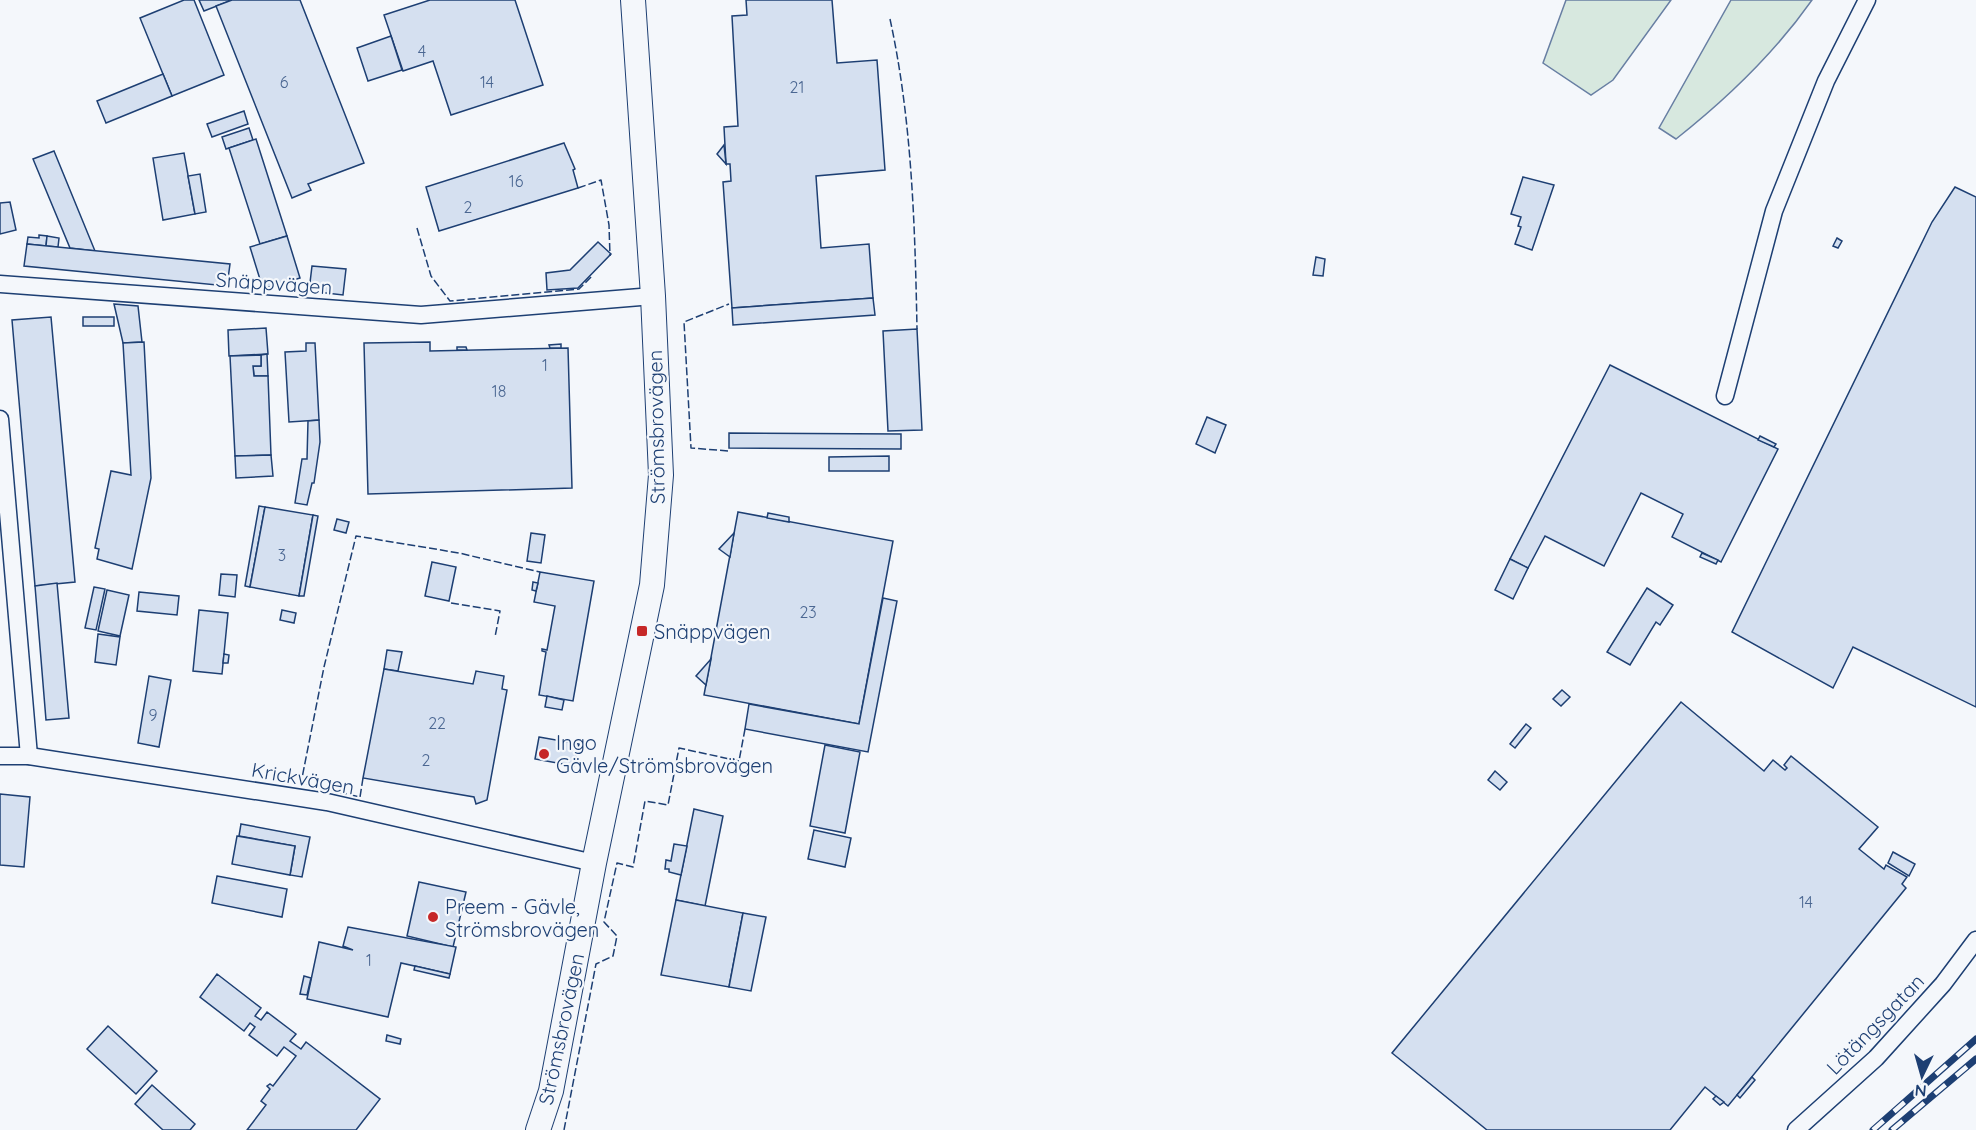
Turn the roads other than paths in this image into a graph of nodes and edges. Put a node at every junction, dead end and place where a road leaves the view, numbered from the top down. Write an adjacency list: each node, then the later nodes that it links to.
1 (633, 0): 4 (main road, Strömsbrovägen)
2 (1867, 0): 5 (street)
3 (0, 284): 4 (street, Snäppvägen)
4 (653, 296): 9 (main road, Strömsbrovägen)
5 (1725, 396)
6 (0, 419): 8 (street)
7 (0, 756): 8 (street, Krickvägen)
8 (29, 756): 9 (street, Krickvägen)
9 (594, 863): 11 (main road, Strömsbrovägen)
10 (1976, 940): 12 (street, Lötängsgatan)
11 (538, 1130)
12 (1796, 1130)

